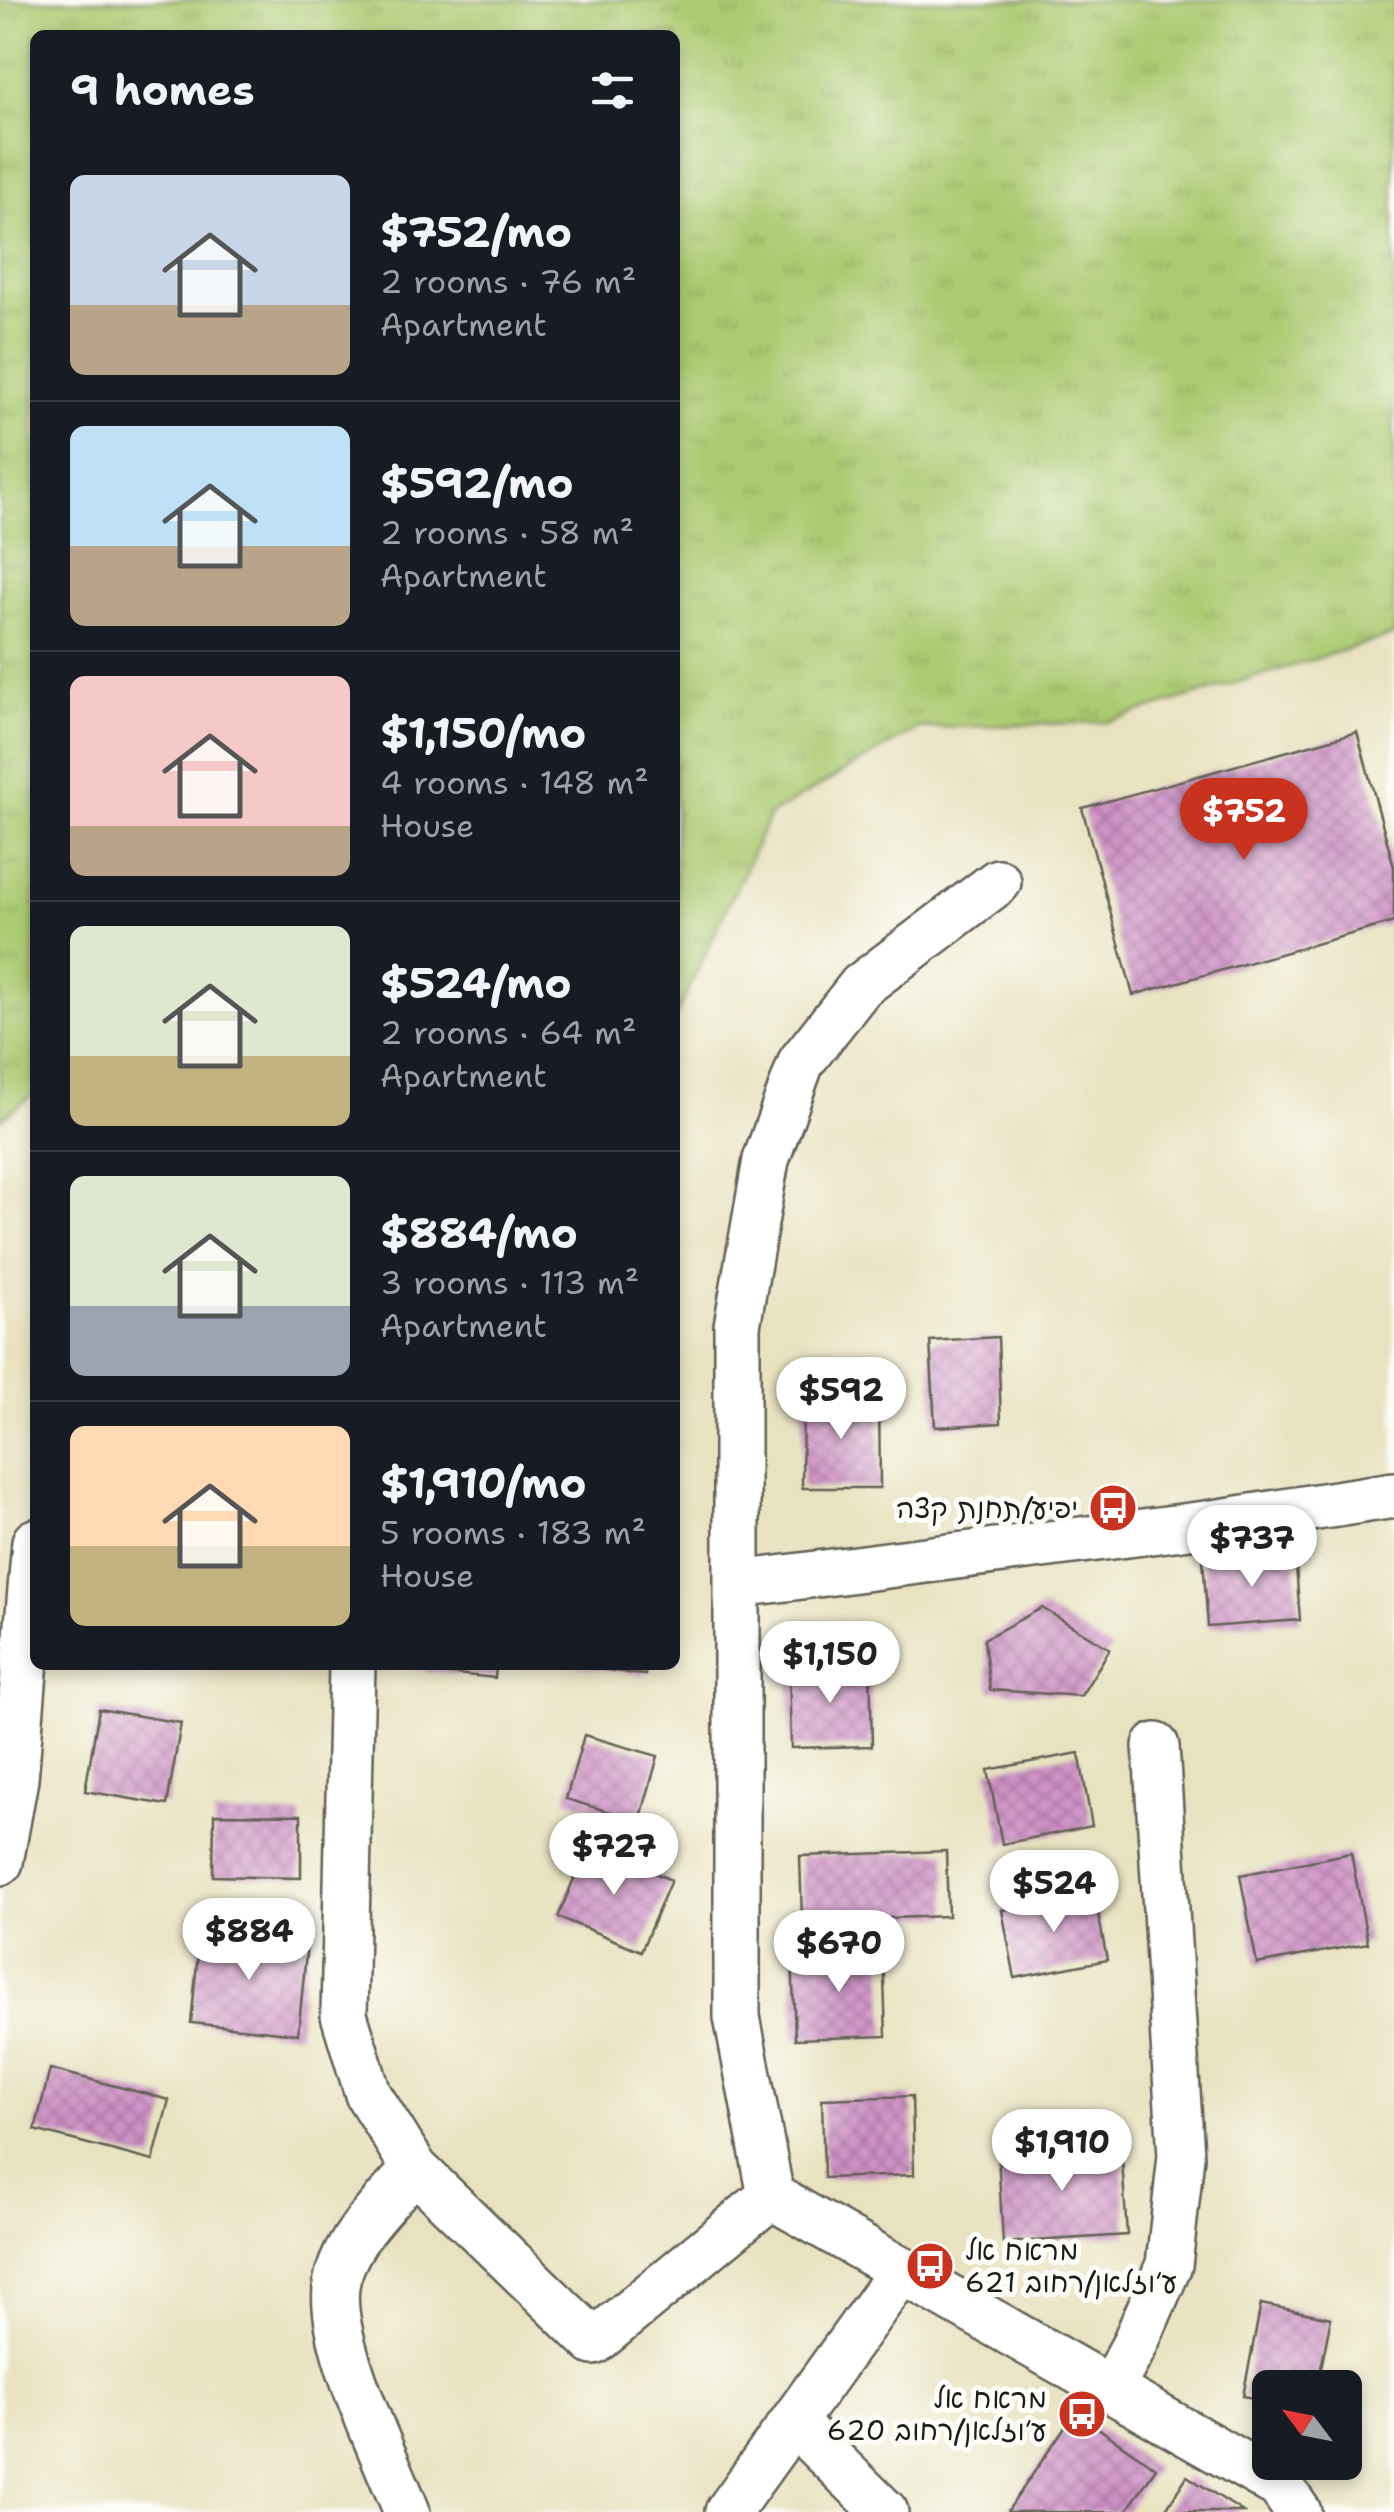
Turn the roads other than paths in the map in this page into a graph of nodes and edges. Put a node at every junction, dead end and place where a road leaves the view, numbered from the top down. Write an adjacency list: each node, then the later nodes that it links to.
1 (998, 882): 3 (street)
2 (1394, 1495): 3 (street)
3 (739, 1584): 9 (street)
4 (30, 1601): 7 (street)
5 (352, 1670): 8 (street)
6 (1156, 1746): 11 (street)
7 (0, 1862)
8 (415, 2170): 9 (street); 13 (street)
9 (771, 2196): 10 (street)
10 (902, 2270): 11 (street); 12 (street)
11 (1110, 2389): 16 (street)
12 (794, 2422): 14 (street); 15 (street)
13 (407, 2512)
14 (728, 2512)
15 (885, 2512)
16 (1298, 2512)

